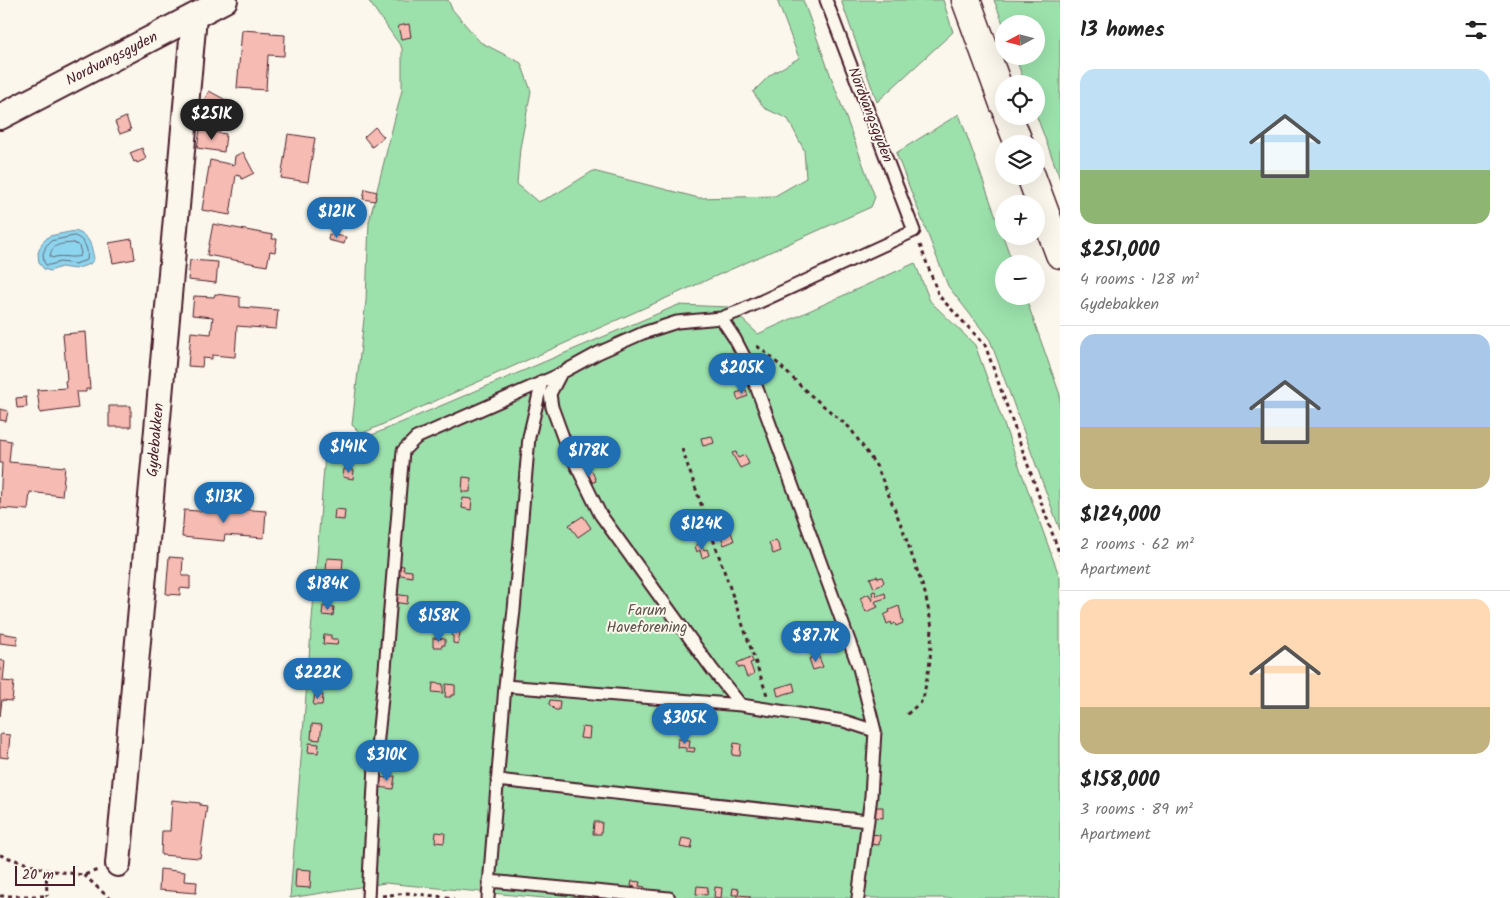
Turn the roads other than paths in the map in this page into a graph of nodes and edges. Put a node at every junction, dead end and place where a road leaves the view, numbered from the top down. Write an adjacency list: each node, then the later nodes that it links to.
1 (224, 0): 4 (street, Nordvangsgyden)
2 (826, 0): 9 (lane, Nordvangsgyden)
3 (966, 0): 5 (main road)
4 (194, 17): 6 (street, Nordvangsgyden); 17 (street, Gydebakken)
5 (995, 79)
6 (0, 117)
7 (1034, 185): 8 (main road)
8 (1060, 254)
9 (721, 318): 10 (lane); 14 (lane)
10 (561, 373): 11 (lane); 13 (lane)
11 (542, 382): 12 (lane); 19 (lane)
12 (505, 686): 13 (lane); 15 (lane)
13 (741, 705): 14 (lane)
14 (875, 731): 16 (lane)
15 (497, 780): 16 (lane); 18 (lane)
16 (868, 821): 22 (lane)
17 (118, 864)
18 (488, 881): 20 (lane); 21 (lane)
19 (368, 898)
20 (488, 898)
21 (669, 898)
22 (858, 898)

